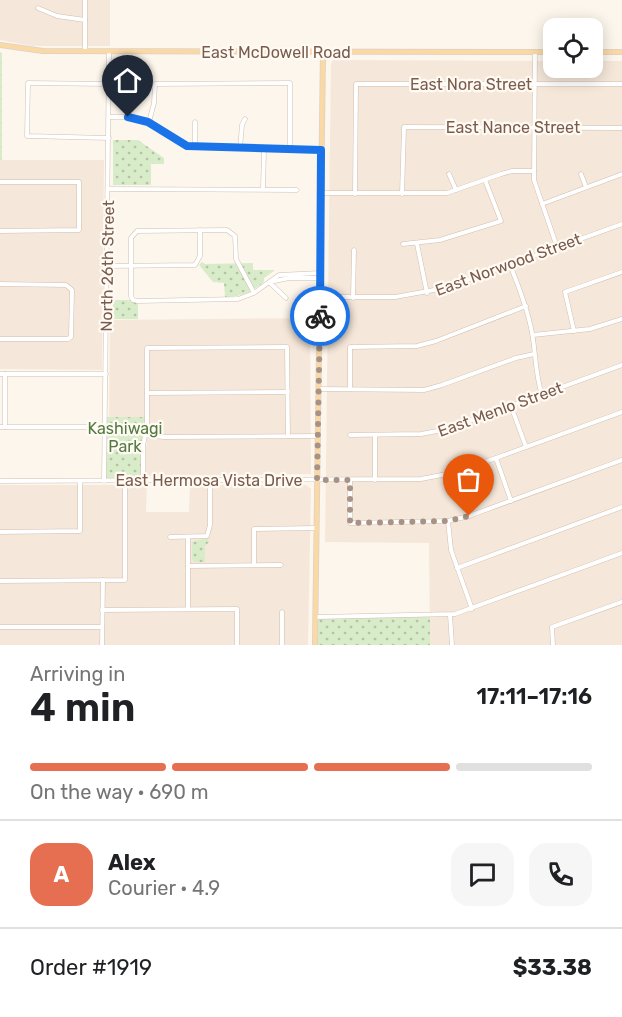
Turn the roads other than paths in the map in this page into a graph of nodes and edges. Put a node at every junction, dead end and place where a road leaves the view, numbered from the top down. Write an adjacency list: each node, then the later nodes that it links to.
1 (85, 0): 3 (street)
2 (38, 8): 3 (street)
3 (85, 20): 5 (street)
4 (0, 45): 5 (main road, East McDowell Road)
5 (85, 51): 6 (main road, East McDowell Road)
6 (109, 52): 7 (main road, East McDowell Road); 12 (street, North 26th Street)
7 (323, 52): 8 (main road, East McDowell Road); 26 (main road)
8 (535, 52): 9 (main road, East McDowell Road); 13 (street)
9 (543, 52)
10 (603, 52): 11 (main road)
11 (622, 52)
12 (109, 84): 15 (street, North 26th Street); 21 (street)
13 (535, 84): 14 (street, East Nora Street); 19 (street); 39 (street, East Nora Street)
14 (622, 84)
15 (109, 117): 17 (street); 21 (street, North 26th Street)
16 (245, 119): 23 (street)
17 (148, 122): 22 (street); 25 (street)
18 (195, 122): 22 (street)
19 (535, 127): 20 (street, East Nance Street); 27 (street); 40 (street, East Nance Street)
20 (622, 128)
21 (109, 138): 34 (street, North 26th Street)
22 (195, 147): 23 (street)
23 (240, 148): 24 (street)
24 (264, 148): 25 (street); 35 (street)
25 (290, 148): 26 (street)
26 (321, 150): 38 (main road)
27 (534, 171): 31 (street); 41 (street)
28 (449, 174): 37 (street)
29 (581, 174): 33 (street)
30 (622, 174): 33 (street)
31 (485, 180): 37 (street); 46 (street)
32 (0, 182): 44 (street)
33 (586, 187): 41 (street)
34 (109, 189): 35 (street); 50 (street, North 26th Street)
35 (264, 189): 36 (street)
36 (297, 190)
37 (456, 190): 40 (street)
38 (320, 193): 39 (street); 53 (main road)
39 (355, 194): 40 (street)
40 (402, 194)
41 (542, 204): 47 (street)
42 (622, 224): 47 (street, East Norwood Street)
43 (200, 230): 51 (street); 51 (street); 56 (street)
44 (0, 231)
45 (404, 244): 46 (street)
46 (417, 244): 57 (street)
47 (557, 247): 49 (street, East Norwood Street)
48 (354, 250): 60 (street)
49 (510, 265): 57 (street, East Norwood Street); 61 (street)
50 (107, 266): 51 (street); 69 (street, North 26th Street)
51 (131, 266): 56 (street)
52 (622, 272): 63 (street)
53 (320, 275): 54 (street); 58 (main road)
54 (269, 282): 56 (street); 59 (street)
55 (0, 284): 65 (street)
56 (254, 293)
57 (427, 293): 60 (street, East Norwood Street)
58 (320, 297): 60 (street, East Norwood Street); 70 (main road)
59 (286, 298)
60 (353, 298)
61 (526, 306): 64 (street); 71 (street)
62 (622, 318): 63 (street)
63 (574, 331): 64 (street)
64 (533, 334): 66 (street)
65 (0, 339)
66 (534, 354): 71 (street); 74 (street)
67 (622, 365): 74 (street, East Menlo Street)
68 (3, 374): 69 (street); 77 (street)
69 (106, 374): 78 (street, North 26th Street)
70 (319, 389): 71 (street); 83 (main road)
71 (350, 389)
72 (288, 392): 73 (street); 73 (street); 82 (street)
73 (147, 393): 79 (street)
74 (542, 394): 75 (street, East Menlo Street)
75 (511, 406): 81 (street, East Menlo Street); 84 (street)
76 (622, 412): 84 (street, East Hermosa Vista Drive)
77 (3, 427): 78 (street)
78 (105, 427): 93 (street, North 26th Street)
79 (144, 435): 82 (street); 88 (street)
80 (350, 435): 81 (street, East Menlo Street)
81 (375, 435): 91 (street)
82 (288, 436): 83 (street)
83 (318, 436): 89 (main road)
84 (526, 447): 85 (street, East Hermosa Vista Drive)
85 (496, 458): 91 (street, East Hermosa Vista Drive); 96 (street)
86 (622, 460): 96 (street)
87 (0, 480): 92 (street, East Hermosa Vista Drive)
88 (143, 480): 94 (street, East Hermosa Vista Drive); 95 (street, East Hermosa Vista Drive)
89 (317, 480): 90 (street, East Hermosa Vista Drive); 95 (street, East Hermosa Vista Drive); 99 (main road)
90 (350, 480): 91 (street, East Hermosa Vista Drive); 98 (street)
91 (375, 480)
92 (80, 481): 93 (street, East Hermosa Vista Drive); 100 (street)
93 (104, 481): 94 (street, East Hermosa Vista Drive)
94 (125, 481): 108 (street)
95 (210, 481): 102 (street)
96 (512, 501): 98 (street)
97 (622, 507): 107 (street)
98 (448, 521): 107 (street)
99 (316, 528): 104 (street); 117 (main road)
100 (0, 532)
101 (170, 537): 102 (street)
102 (188, 537): 106 (street)
103 (622, 553): 113 (street)
104 (254, 565): 105 (street); 106 (street)
105 (280, 565)
106 (188, 566): 112 (street)
107 (457, 568): 113 (street)
108 (103, 580): 109 (street); 114 (street)
109 (0, 581)
110 (621, 602): 111 (street); 125 (street)
111 (622, 608)
112 (188, 609): 114 (street); 121 (street)
113 (472, 609): 116 (street)
114 (102, 610): 119 (street)
115 (282, 612): 122 (street)
116 (450, 615): 117 (street); 124 (street)
117 (316, 617): 123 (main road)
118 (0, 627): 119 (street)
119 (102, 627): 120 (street)
120 (102, 645)
121 (237, 645)
122 (282, 645)
123 (315, 645)
124 (452, 645)
125 (553, 645)

